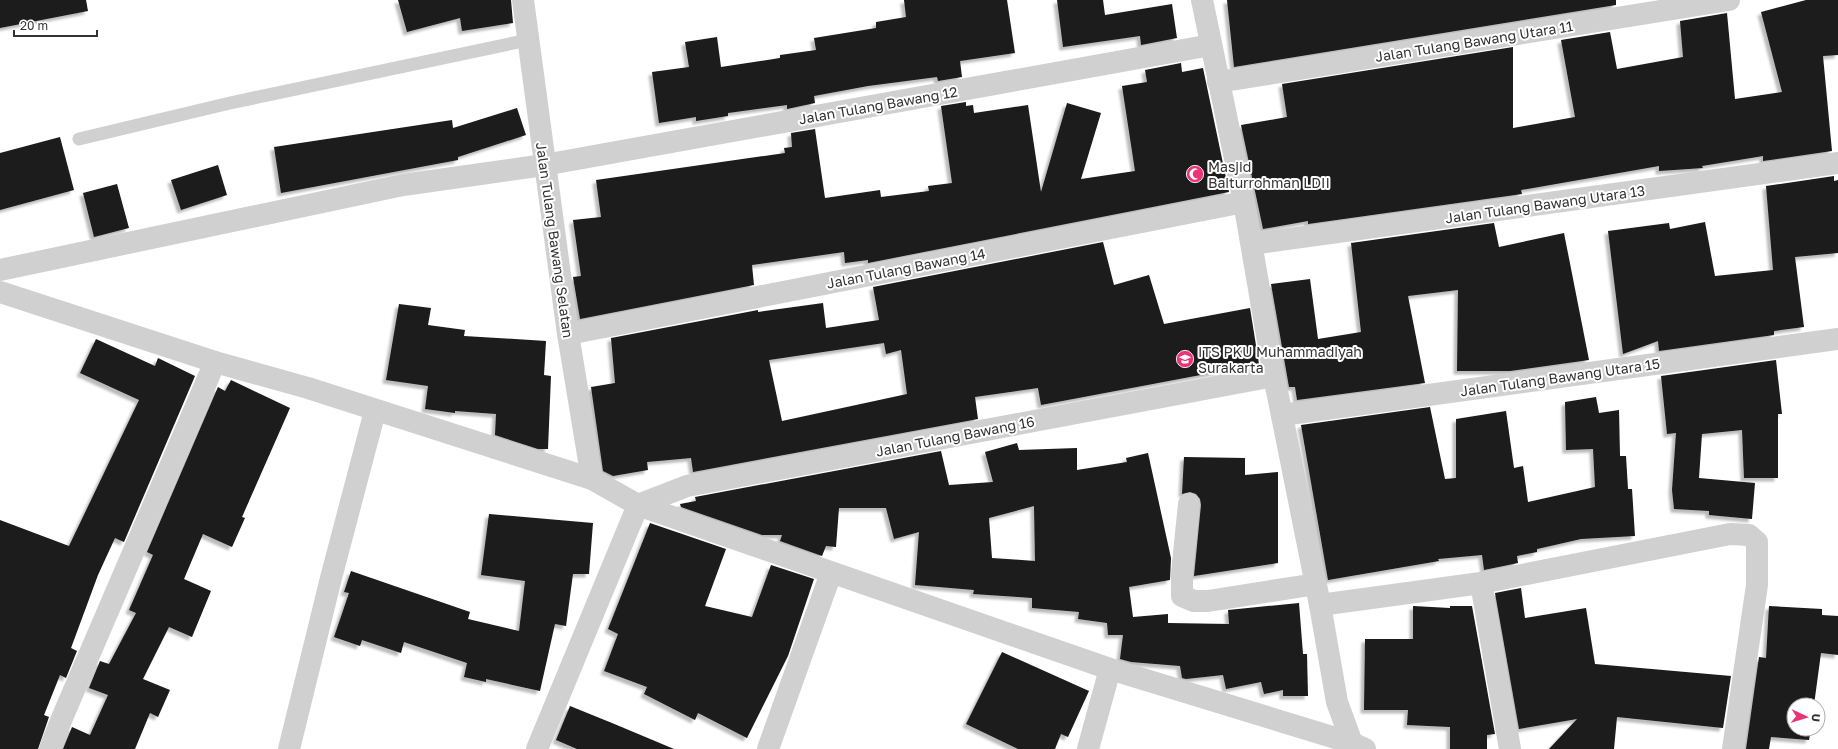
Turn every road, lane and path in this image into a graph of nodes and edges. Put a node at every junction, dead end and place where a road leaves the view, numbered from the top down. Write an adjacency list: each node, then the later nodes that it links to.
1 (1202, 0): 5 (street)
2 (1729, 0): 6 (street, Jalan Tulang Bawang Utara 11)
3 (528, 1): 4 (street, Jalan Tulang Bawang Selatan)
4 (528, 40): 7 (lane); 9 (street, Jalan Tulang Bawang Selatan)
5 (1211, 45): 6 (street); 9 (street, Jalan Tulang Bawang 12)
6 (1218, 82): 10 (street)
7 (79, 139)
8 (1838, 163): 11 (street, Jalan Tulang Bawang Utara 13)
9 (544, 165): 12 (street, Jalan Tulang Bawang 12); 14 (street, Jalan Tulang Bawang Selatan)
10 (1244, 202): 11 (street); 14 (street, Jalan Tulang Bawang 14)
11 (1252, 244): 17 (street)
12 (0, 270)
13 (0, 292): 16 (street)
14 (568, 334): 20 (street, Jalan Tulang Bawang Selatan)
15 (1838, 339): 19 (street, Jalan Tulang Bawang Utara 15)
16 (215, 362): 18 (street); 29 (street)
17 (1274, 376): 19 (street); 22 (street, Jalan Tulang Bawang 16)
18 (375, 411): 20 (street); 30 (street)
19 (1282, 415): 25 (street)
20 (592, 479): 22 (street)
21 (1189, 504): 25 (street)
22 (638, 506): 23 (street); 31 (street)
23 (831, 573): 27 (street); 32 (street)
24 (1481, 583): 26 (street); 34 (street); 35 (street)
25 (1316, 584): 26 (street)
26 (1320, 605): 28 (street)
27 (1110, 669): 28 (street); 33 (street)
28 (1358, 746)
29 (50, 749)
30 (288, 749)
31 (537, 749)
32 (768, 749)
33 (1088, 749)
34 (1510, 749)
35 (1733, 749)

